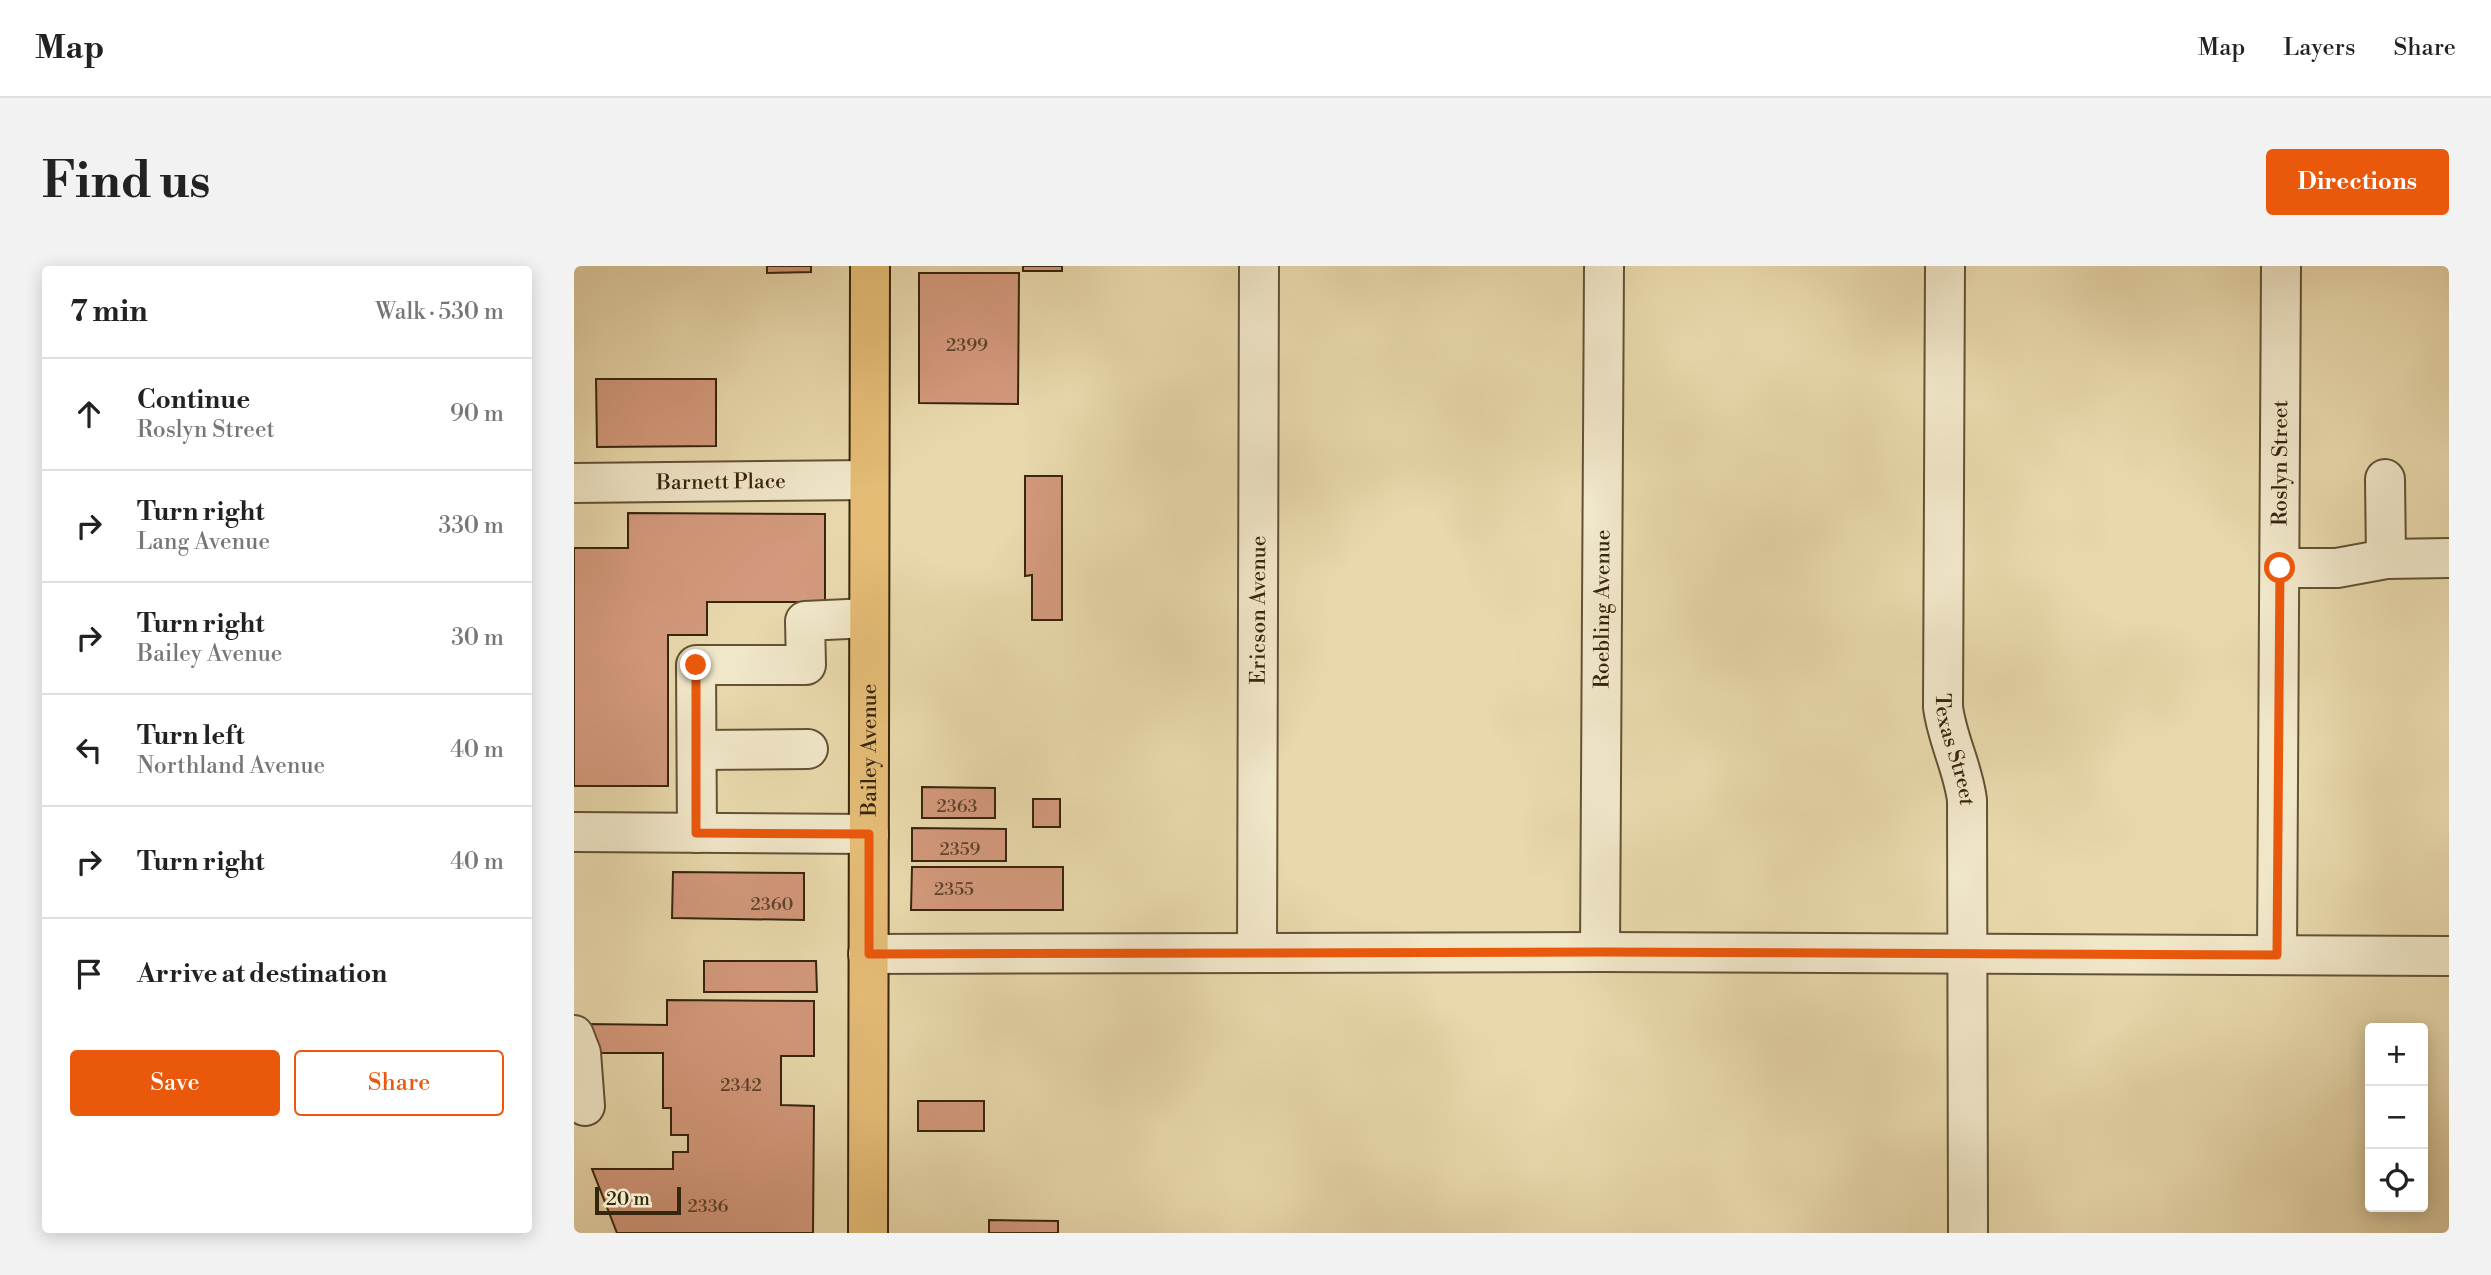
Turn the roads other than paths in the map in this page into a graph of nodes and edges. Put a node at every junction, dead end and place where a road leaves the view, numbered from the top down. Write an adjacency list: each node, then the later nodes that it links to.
1 (870, 266): 7 (main road, Bailey Avenue)
2 (1259, 266): 19 (street, Ericson Avenue)
3 (1604, 266): 18 (street, Roebling Avenue)
4 (1945, 266): 21 (street, Texas Street)
5 (2281, 266): 11 (street, Roslyn Street)
6 (2385, 479): 10 (street)
7 (869, 480): 8 (street, Barnett Place); 12 (main road, Bailey Avenue)
8 (574, 483)
9 (2449, 558): 10 (street)
10 (2386, 559): 11 (street)
11 (2280, 568): 22 (street, Roslyn Street)
12 (869, 618): 14 (street); 17 (main road, Bailey Avenue)
13 (808, 749): 14 (street)
14 (696, 750): 16 (street)
15 (574, 832): 16 (street)
16 (696, 833): 17 (street)
17 (869, 834): 20 (main road, Bailey Avenue)
18 (1600, 952): 19 (street); 21 (street)
19 (1257, 953): 20 (street)
20 (869, 954): 26 (main road, Bailey Avenue)
21 (1969, 954): 22 (street); 27 (street, Texas Street)
22 (2277, 955): 23 (street)
23 (2449, 956)
24 (574, 1035): 25 (street)
25 (585, 1106)
26 (868, 1233)
27 (1968, 1233)

